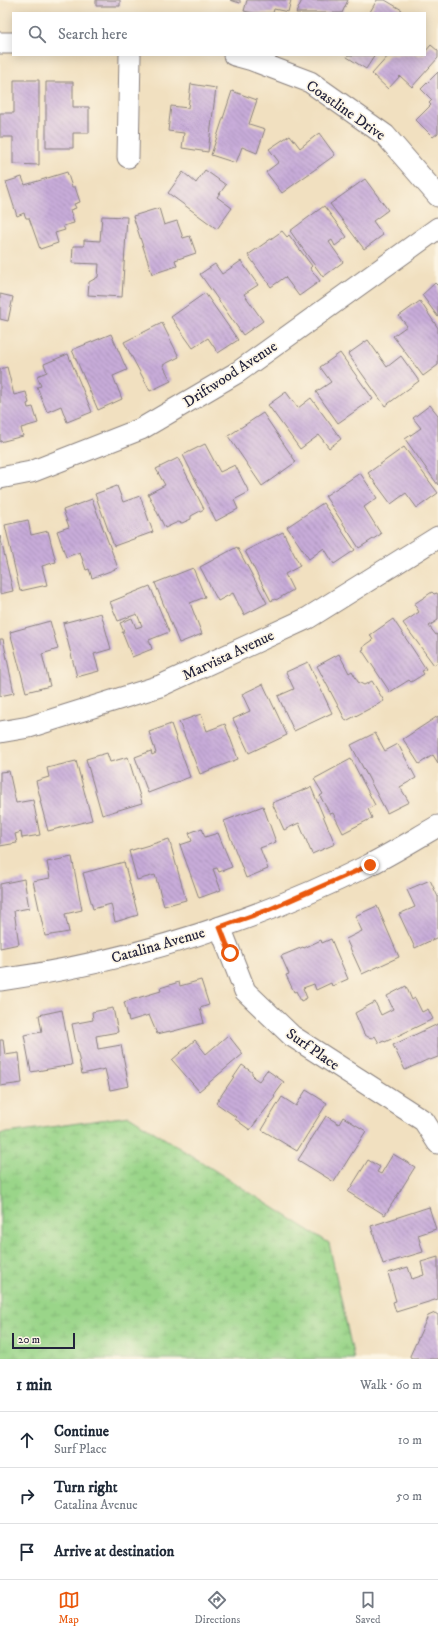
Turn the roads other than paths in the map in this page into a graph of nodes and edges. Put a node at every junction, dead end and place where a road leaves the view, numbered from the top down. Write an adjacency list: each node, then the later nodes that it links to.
1 (0, 43): 2 (street)
2 (12, 43)
3 (130, 56): 5 (street)
4 (238, 56): 6 (street, Coastline Drive)
5 (128, 157)
6 (438, 196)
7 (438, 228): 8 (street, Driftwood Avenue)
8 (0, 478)
9 (438, 537): 10 (street, Marvista Avenue)
10 (0, 732)
11 (438, 826): 12 (street, Catalina Avenue)
12 (220, 927): 13 (street, Catalina Avenue); 14 (street, Surf Place)
13 (0, 980)
14 (431, 1117): 15 (street, Surf Place)
15 (438, 1143)

